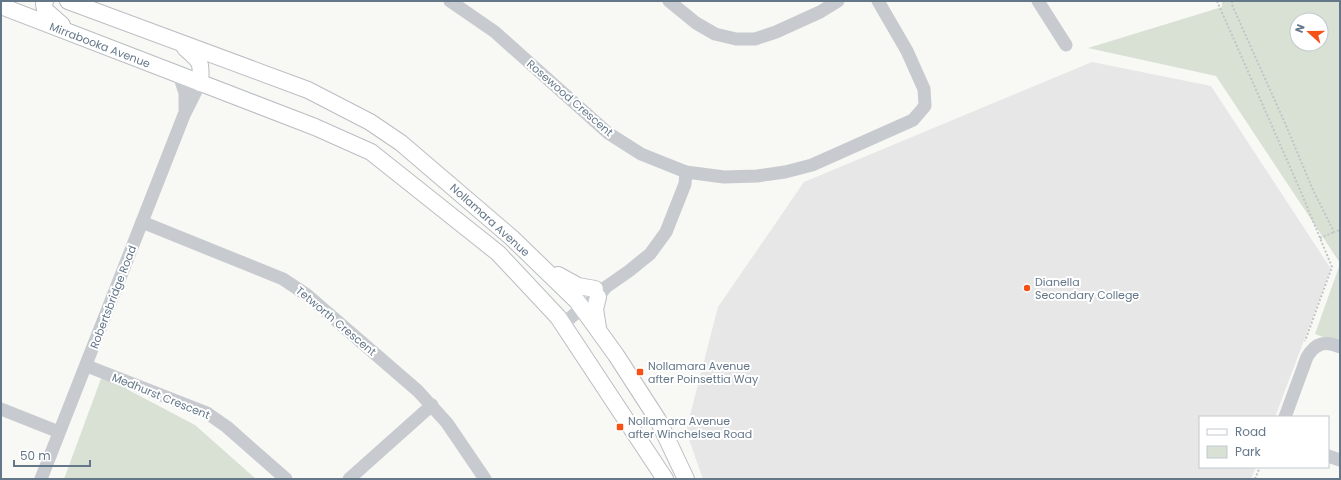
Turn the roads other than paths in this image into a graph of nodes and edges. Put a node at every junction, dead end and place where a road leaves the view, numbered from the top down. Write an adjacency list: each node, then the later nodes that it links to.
1 (45, 1): 9 (main road)
2 (68, 1): 10 (main road)
3 (450, 1): 15 (street, Rosewood Crescent)
4 (669, 1): 5 (street)
5 (838, 1)
6 (878, 1): 15 (street, Rosewood Crescent)
7 (1038, 1): 11 (street)
8 (1, 6): 9 (main road, Mirrabooka Avenue)
9 (72, 33): 12 (main road, Mirrabooka Avenue)
10 (179, 42): 13 (main road); 17 (main road, Nollamara Avenue)
11 (1066, 45)
12 (179, 75): 13 (main road, Mirrabooka Avenue); 14 (street, Robertsbridge Road)
13 (200, 83): 14 (street, Robertsbridge Road); 20 (main road, Nollamara Avenue)
14 (184, 115): 16 (street, Robertsbridge Road)
15 (686, 172): 18 (street)
16 (142, 222): 23 (street, Robertsbridge Road); 24 (street, Tetworth Crescent)
17 (542, 267): 18 (main road); 19 (main road, Nollamara Avenue)
18 (600, 291): 19 (street); 21 (main road)
19 (579, 304): 20 (street); 21 (main road, Nollamara Avenue)
20 (560, 321): 31 (main road, Nollamara Avenue)
21 (599, 331): 26 (main road, Nollamara Avenue)
22 (1340, 347): 27 (street)
23 (87, 366): 28 (street, Robertsbridge Road); 33 (street, Medhurst Crescent)
24 (432, 405): 34 (street); 35 (street, Tetworth Crescent)
25 (1, 409): 28 (street)
26 (652, 411): 31 (main road); 37 (main road, Nollamara Avenue)
27 (1285, 416)
28 (59, 432): 32 (street, Robertsbridge Road)
29 (1329, 456): 30 (street)
30 (1340, 460)
31 (656, 465): 36 (main road, Nollamara Avenue)
32 (42, 479)
33 (286, 479)
34 (349, 479)
35 (485, 479)
36 (665, 479)
37 (686, 479)

